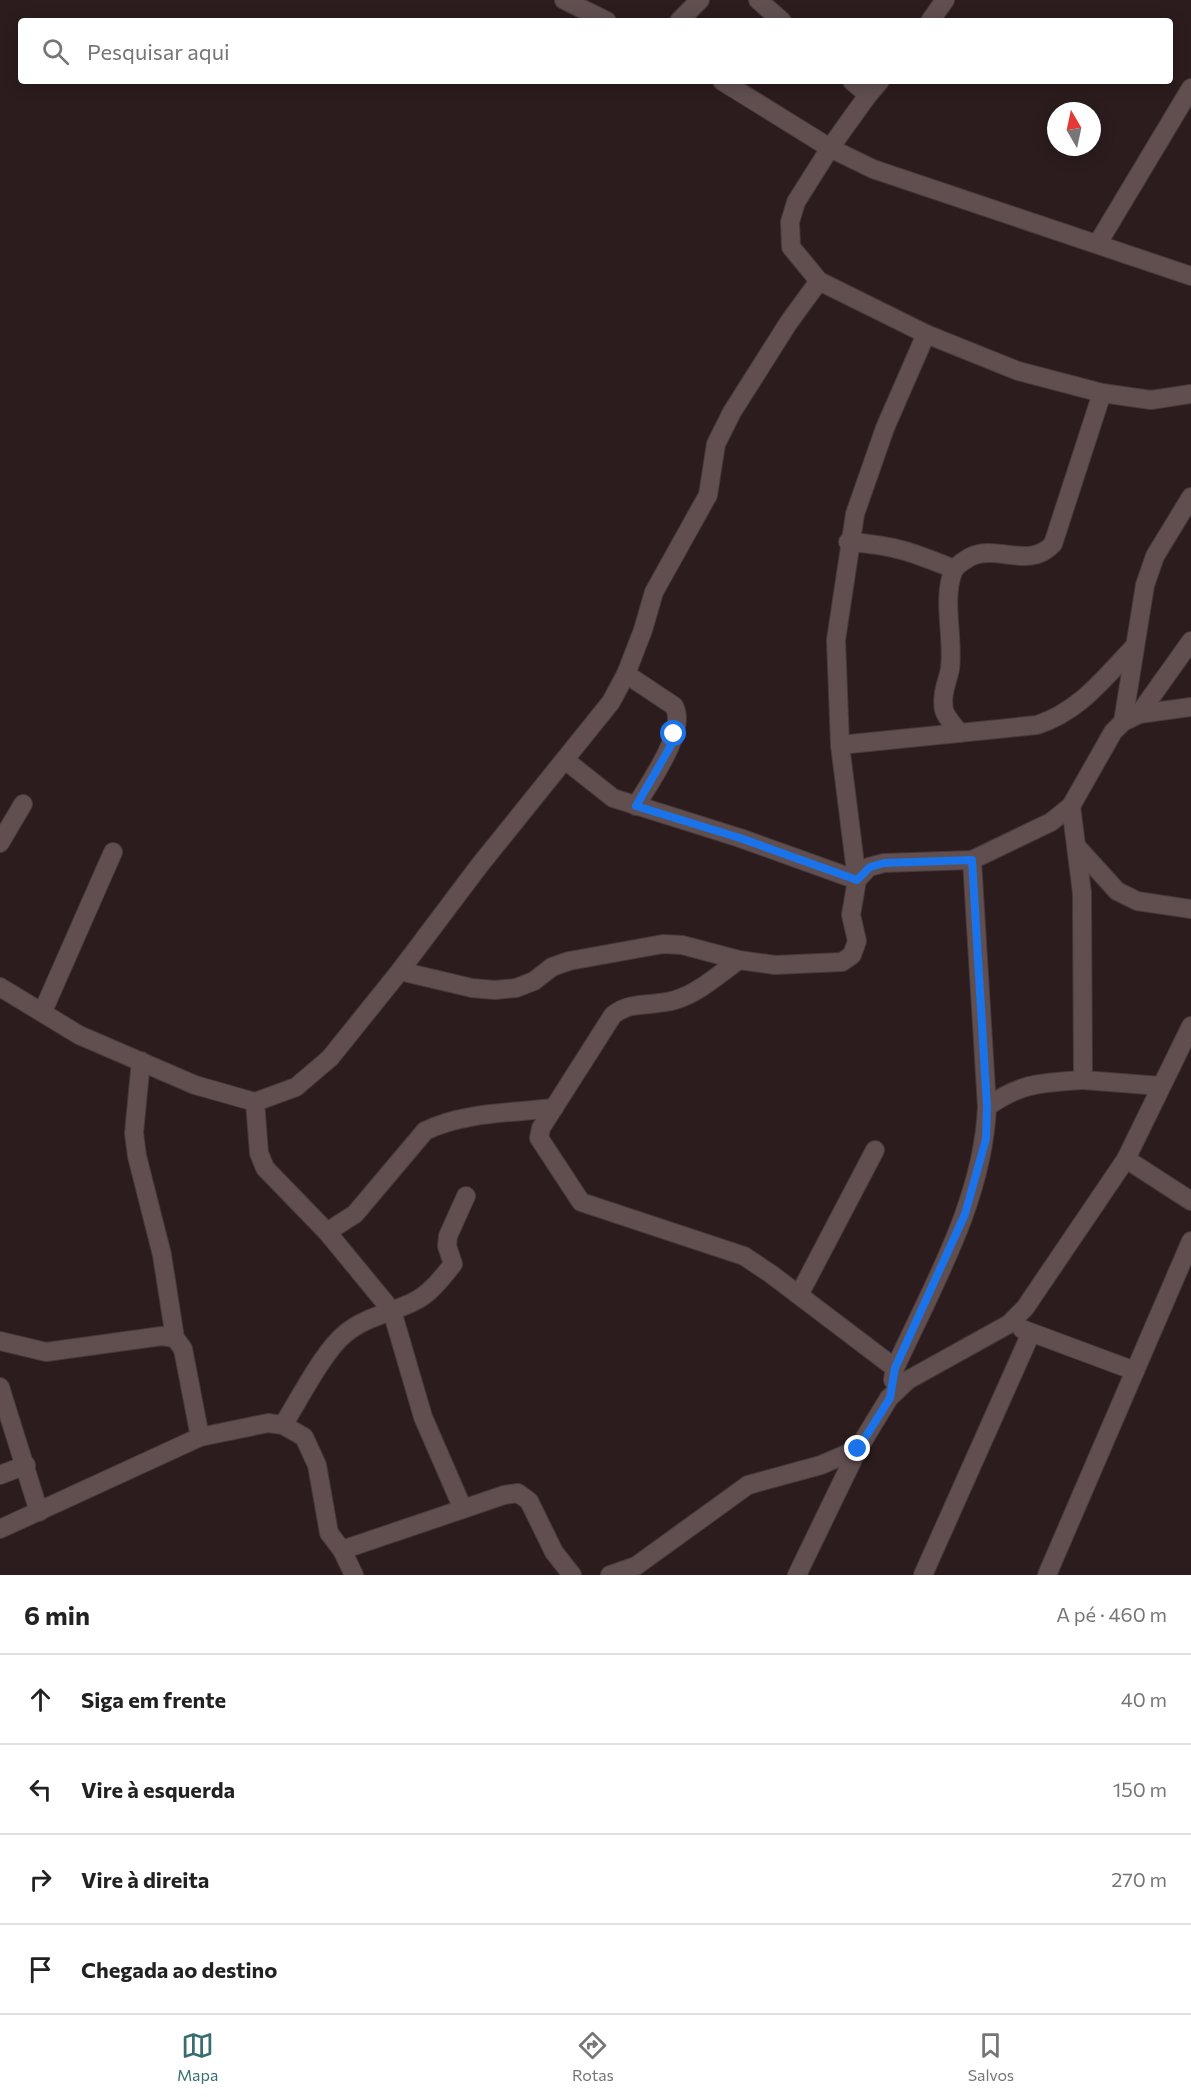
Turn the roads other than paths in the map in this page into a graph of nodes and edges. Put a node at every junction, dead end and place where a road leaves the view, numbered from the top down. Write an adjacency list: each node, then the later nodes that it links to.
1 (564, 0): 5 (street)
2 (700, 0): 6 (street)
3 (758, 0): 7 (street)
4 (945, 0): 8 (street)
5 (601, 18)
6 (682, 18)
7 (779, 18)
8 (932, 18)
9 (727, 84): 12 (street)
10 (874, 88): 12 (street)
11 (1191, 88): 13 (street)
12 (830, 148): 13 (street); 15 (street)
13 (1098, 243): 14 (street)
14 (1190, 274)
15 (819, 281): 16 (street); 24 (street)
16 (926, 334): 17 (street); 20 (street)
17 (1102, 393): 18 (street); 21 (street)
18 (1191, 394)
19 (1191, 498): 23 (street)
20 (848, 542): 21 (street); 28 (street)
21 (954, 569): 27 (street)
22 (1191, 641): 26 (street)
23 (1134, 647): 26 (street); 27 (street)
24 (626, 674): 29 (street); 31 (street)
25 (1191, 707): 26 (street)
26 (1131, 718): 32 (street)
27 (959, 733): 28 (street)
28 (840, 745): 37 (street)
29 (565, 760): 31 (street); 40 (street)
30 (23, 804): 33 (street)
31 (636, 806): 37 (street)
32 (1071, 806): 34 (street); 36 (street)
33 (0, 843)
34 (1077, 847): 38 (street); 45 (street)
35 (113, 852): 42 (street)
36 (972, 860): 37 (street); 48 (street)
37 (857, 880): 39 (street)
38 (1191, 909)
39 (739, 960): 40 (street); 49 (street)
40 (400, 971): 47 (street)
41 (0, 987): 42 (street)
42 (43, 1011): 44 (street)
43 (1191, 1026): 46 (street)
44 (141, 1061): 47 (street); 60 (street)
45 (1083, 1080): 46 (street); 48 (street)
46 (1161, 1086): 51 (street)
47 (255, 1102): 54 (street)
48 (987, 1107): 62 (street)
49 (554, 1108): 54 (street); 56 (street)
50 (875, 1150): 56 (street)
51 (1126, 1160): 53 (street); 58 (street)
52 (466, 1196): 57 (street)
53 (1191, 1201)
54 (327, 1232): 57 (street)
55 (1191, 1241): 63 (street)
56 (799, 1295): 62 (street)
57 (392, 1311): 66 (street); 71 (street)
58 (1009, 1324): 59 (street); 65 (street)
59 (1031, 1334): 63 (street); 79 (street)
60 (175, 1338): 61 (street); 67 (street)
61 (0, 1341)
62 (895, 1368): 65 (street)
63 (1135, 1371): 80 (street)
64 (0, 1387): 69 (street)
65 (890, 1398): 68 (street)
66 (283, 1425): 67 (street); 74 (street)
67 (201, 1437): 72 (street)
68 (858, 1449): 77 (street); 78 (street)
69 (26, 1465): 70 (street); 72 (street)
70 (0, 1475)
71 (463, 1509): 74 (street); 76 (street)
72 (39, 1512): 73 (street)
73 (0, 1528)
74 (342, 1550): 75 (street)
75 (354, 1575)
76 (572, 1575)
77 (610, 1575)
78 (797, 1575)
79 (923, 1575)
80 (1047, 1575)

